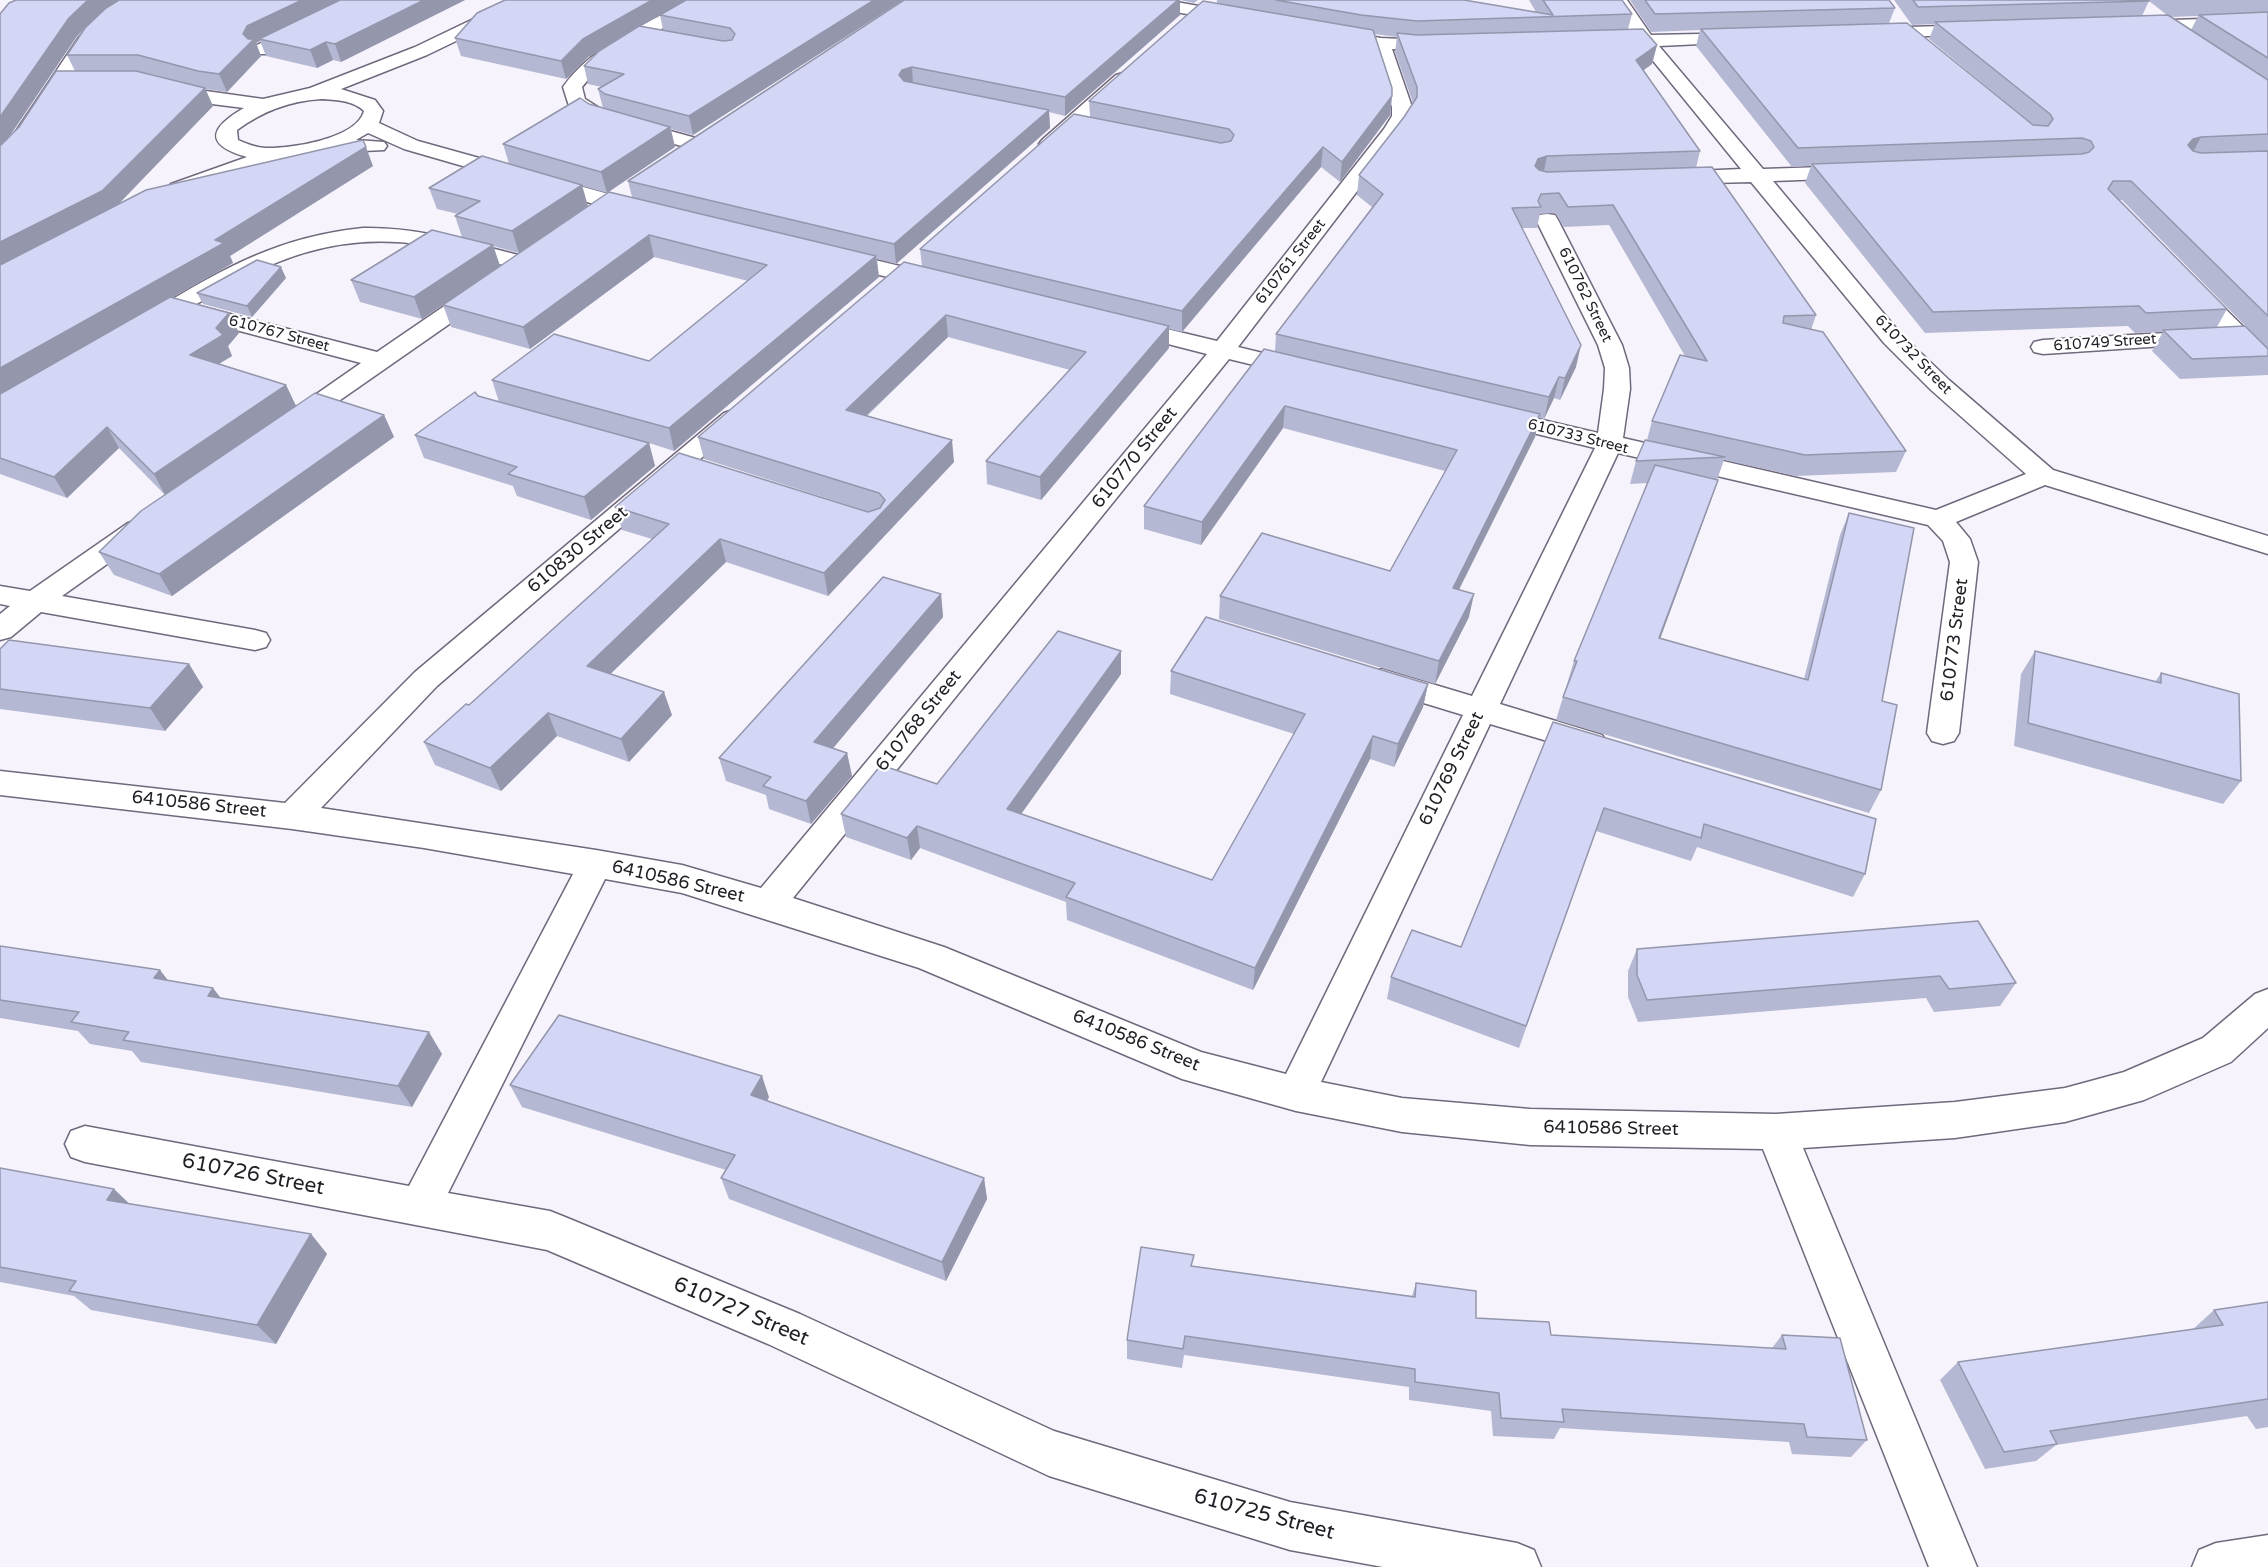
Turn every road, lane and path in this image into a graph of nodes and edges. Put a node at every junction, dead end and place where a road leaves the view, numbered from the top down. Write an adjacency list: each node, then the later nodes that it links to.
1 (140, 0): 48 (street)
2 (362, 0): 28 (street)
3 (527, 0): 29 (street)
4 (704, 0): 19 (street)
5 (1136, 0): 7 (street)
6 (1618, 0): 22 (street, 610732 Street)
7 (1205, 6): 10 (street); 14 (street)
8 (2141, 6): 12 (street)
9 (1894, 16): 17 (street)
10 (1258, 22)
11 (2268, 22): 12 (street)
12 (2164, 25): 13 (street); 25 (street)
13 (2117, 26)
14 (1181, 27)
15 (1988, 30): 17 (street)
16 (1314, 32): 24 (street)
17 (1906, 32): 18 (street); 27 (street)
18 (1859, 34)
19 (642, 35): 21 (street); 42 (street)
20 (1764, 37): 22 (street)
21 (663, 39)
22 (1645, 40): 23 (street); 50 (street, 610732 Street)
23 (1586, 42)
24 (1381, 44): 26 (street); 69 (street, 610761 Street)
25 (2192, 44)
26 (1457, 46)
27 (1924, 47)
28 (261, 50)
29 (422, 51): 32 (street); 35 (street)
30 (1138, 65): 38 (street)
31 (146, 81): 33 (street)
32 (310, 95): 34 (street); 35 (street)
33 (204, 97): 34 (street); 41 (street)
34 (262, 105): 41 (street)
35 (368, 105): 37 (street)
36 (1048, 121): 38 (street)
37 (367, 125): 43 (street); 44 (street)
38 (1070, 126): 39 (street); 47 (street)
39 (1093, 130)
40 (715, 132): 42 (street)
41 (227, 135): 45 (street); 45 (street)
42 (696, 144): 46 (street)
43 (411, 145): 44 (street); 53 (street)
44 (323, 147): 45 (street)
45 (275, 154)
46 (677, 157)
47 (1035, 157)
48 (0, 161)
49 (1874, 171): 50 (street)
50 (1756, 175): 51 (street); 77 (street, 610732 Street)
51 (1650, 179)
52 (629, 190): 53 (street)
53 (610, 203): 54 (street); 55 (street)
54 (655, 213)
55 (591, 216)
56 (1547, 220): 76 (street, 610762 Street)
57 (542, 250): 59 (street)
58 (812, 252): 60 (street)
59 (522, 264): 64 (street); 70 (street)
60 (911, 266): 62 (street); 63 (street)
61 (2176, 272): 67 (street)
62 (960, 287)
63 (876, 296)
64 (177, 307): 66 (street); 70 (street, 610767 Street)
65 (1109, 322): 69 (street)
66 (130, 334)
67 (2240, 337): 68 (street, 610749 Street); 71 (street)
68 (2043, 347)
69 (1223, 350): 72 (street); 81 (street, 610770 Street)
70 (381, 361): 75 (street)
71 (2268, 365)
72 (1325, 375)
73 (752, 402): 91 (street, 610830 Street)
74 (1473, 411): 76 (street, 610733 Street)
75 (275, 434)
76 (1609, 445): 79 (street, 610733 Street); 87 (street, 610769 Street)
77 (2044, 476): 79 (street); 80 (street, 610732 Street)
78 (159, 514): 83 (street)
79 (1938, 519): 88 (street, 610773 Street)
80 (2268, 545)
81 (1046, 567): 93 (street, 610768 Street)
82 (0, 595): 83 (street)
83 (34, 601): 84 (street); 85 (street)
84 (0, 630)
85 (255, 640)
86 (1357, 673): 87 (street)
87 (1481, 710): 89 (street); 95 (street, 610769 Street)
88 (1943, 733)
89 (1618, 751)
90 (0, 783): 91 (street, 6410586 Street)
91 (292, 816): 92 (street, 6410586 Street)
92 (596, 863): 93 (street, 6410586 Street); 98 (street)
93 (768, 904): 95 (street, 6410586 Street)
94 (2268, 1005): 96 (street, 6410586 Street)
95 (1296, 1094): 96 (street, 6410586 Street)
96 (1776, 1132): 102 (street)
97 (85, 1144): 98 (street, 610726 Street)
98 (420, 1206): 99 (street, 610727 Street)
99 (1049, 1453): 101 (street, 610725 Street)
100 (2268, 1559): 103 (street)
101 (1517, 1567)
102 (1953, 1567)
103 (2216, 1567)

